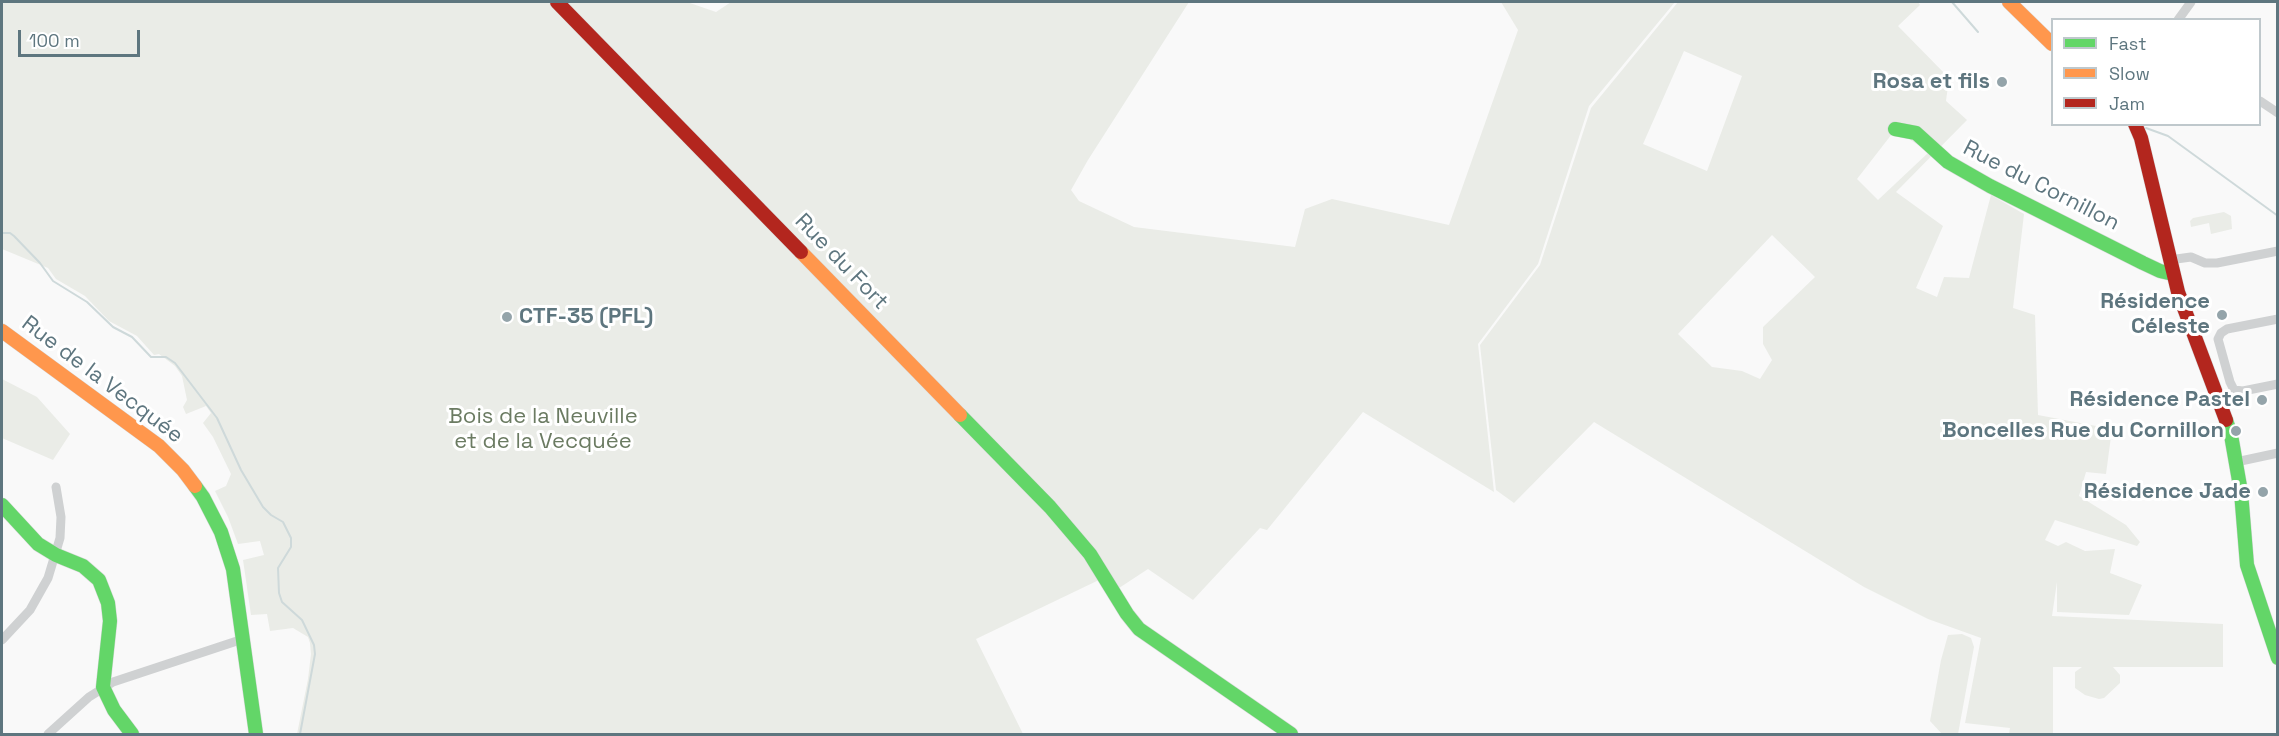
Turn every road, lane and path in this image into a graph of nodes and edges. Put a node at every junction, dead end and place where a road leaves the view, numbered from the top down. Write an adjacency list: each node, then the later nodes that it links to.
1 (557, 2): 27 (street, Rue du Fort)
2 (2009, 2): 5 (street)
3 (2191, 2): 4 (street)
4 (2179, 18)
5 (2051, 43)
6 (2261, 102): 7 (street)
7 (2277, 113)
8 (2136, 126): 11 (street)
9 (1895, 129): 11 (street, Rue du Cornillon)
10 (2277, 251): 11 (street)
11 (2171, 267): 16 (street)
12 (2277, 319): 14 (street)
13 (2, 331): 20 (street, Rue de la Vecquée)
14 (2277, 384)
15 (2277, 453): 16 (street)
16 (2236, 462): 22 (street)
17 (56, 487): 19 (street)
18 (2, 505): 19 (street)
19 (56, 555): 21 (street); 23 (street)
20 (243, 639): 23 (street); 26 (street, Rue de la Vecquée)
21 (2, 640)
22 (2277, 658)
23 (103, 687): 24 (street); 25 (street)
24 (48, 735)
25 (132, 735)
26 (256, 735)
27 (1292, 735)

